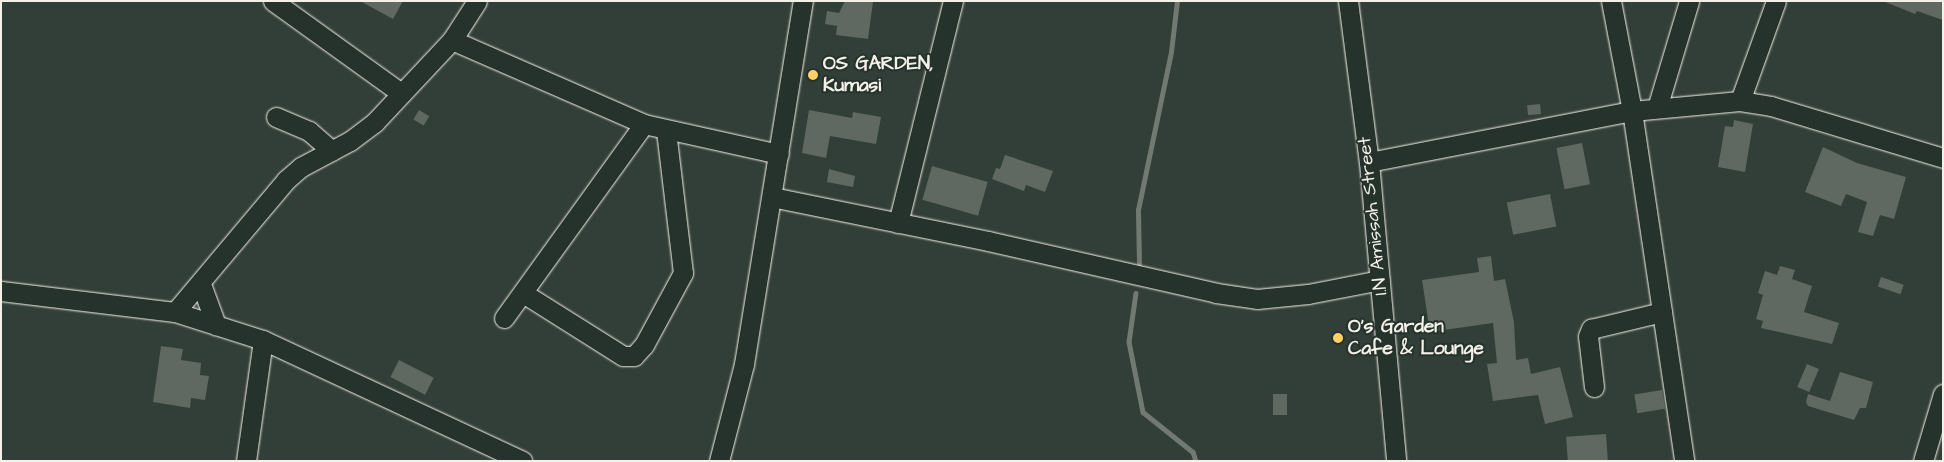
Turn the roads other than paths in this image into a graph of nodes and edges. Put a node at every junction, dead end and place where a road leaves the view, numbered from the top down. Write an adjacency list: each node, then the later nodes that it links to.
1 (273, 1): 10 (street)
2 (477, 1): 9 (street)
3 (803, 1): 18 (street)
4 (953, 1): 22 (street)
5 (1348, 1): 20 (street, I.N Amissah Street)
6 (1611, 1): 13 (street)
7 (1688, 1): 12 (street)
8 (1776, 1): 11 (street)
9 (452, 40): 10 (street); 15 (street)
10 (401, 93): 17 (street)
11 (1740, 101): 12 (street); 19 (street)
12 (1657, 108): 13 (street)
13 (1632, 111): 20 (street); 28 (street)
14 (276, 117): 17 (street)
15 (644, 124): 16 (street); 26 (street)
16 (666, 131): 18 (street); 26 (street)
17 (332, 151): 24 (street)
18 (779, 154): 21 (street)
19 (1943, 158)
20 (1369, 162): 23 (street, I.N Amissah Street)
21 (772, 197): 22 (street); 36 (street)
22 (898, 223): 23 (street)
23 (1380, 280): 37 (street, I.N Amissah Street)
24 (201, 284): 27 (street); 30 (street)
25 (1, 291): 27 (street)
26 (522, 293): 29 (street)
27 (176, 312): 30 (street)
28 (1662, 312): 32 (street); 38 (street)
29 (504, 318)
30 (216, 325): 31 (street)
31 (263, 340): 34 (street); 35 (street)
32 (1594, 387)
33 (1943, 394): 39 (street)
34 (246, 461)
35 (522, 461)
36 (719, 461)
37 (1396, 461)
38 (1684, 461)
39 (1923, 461)

